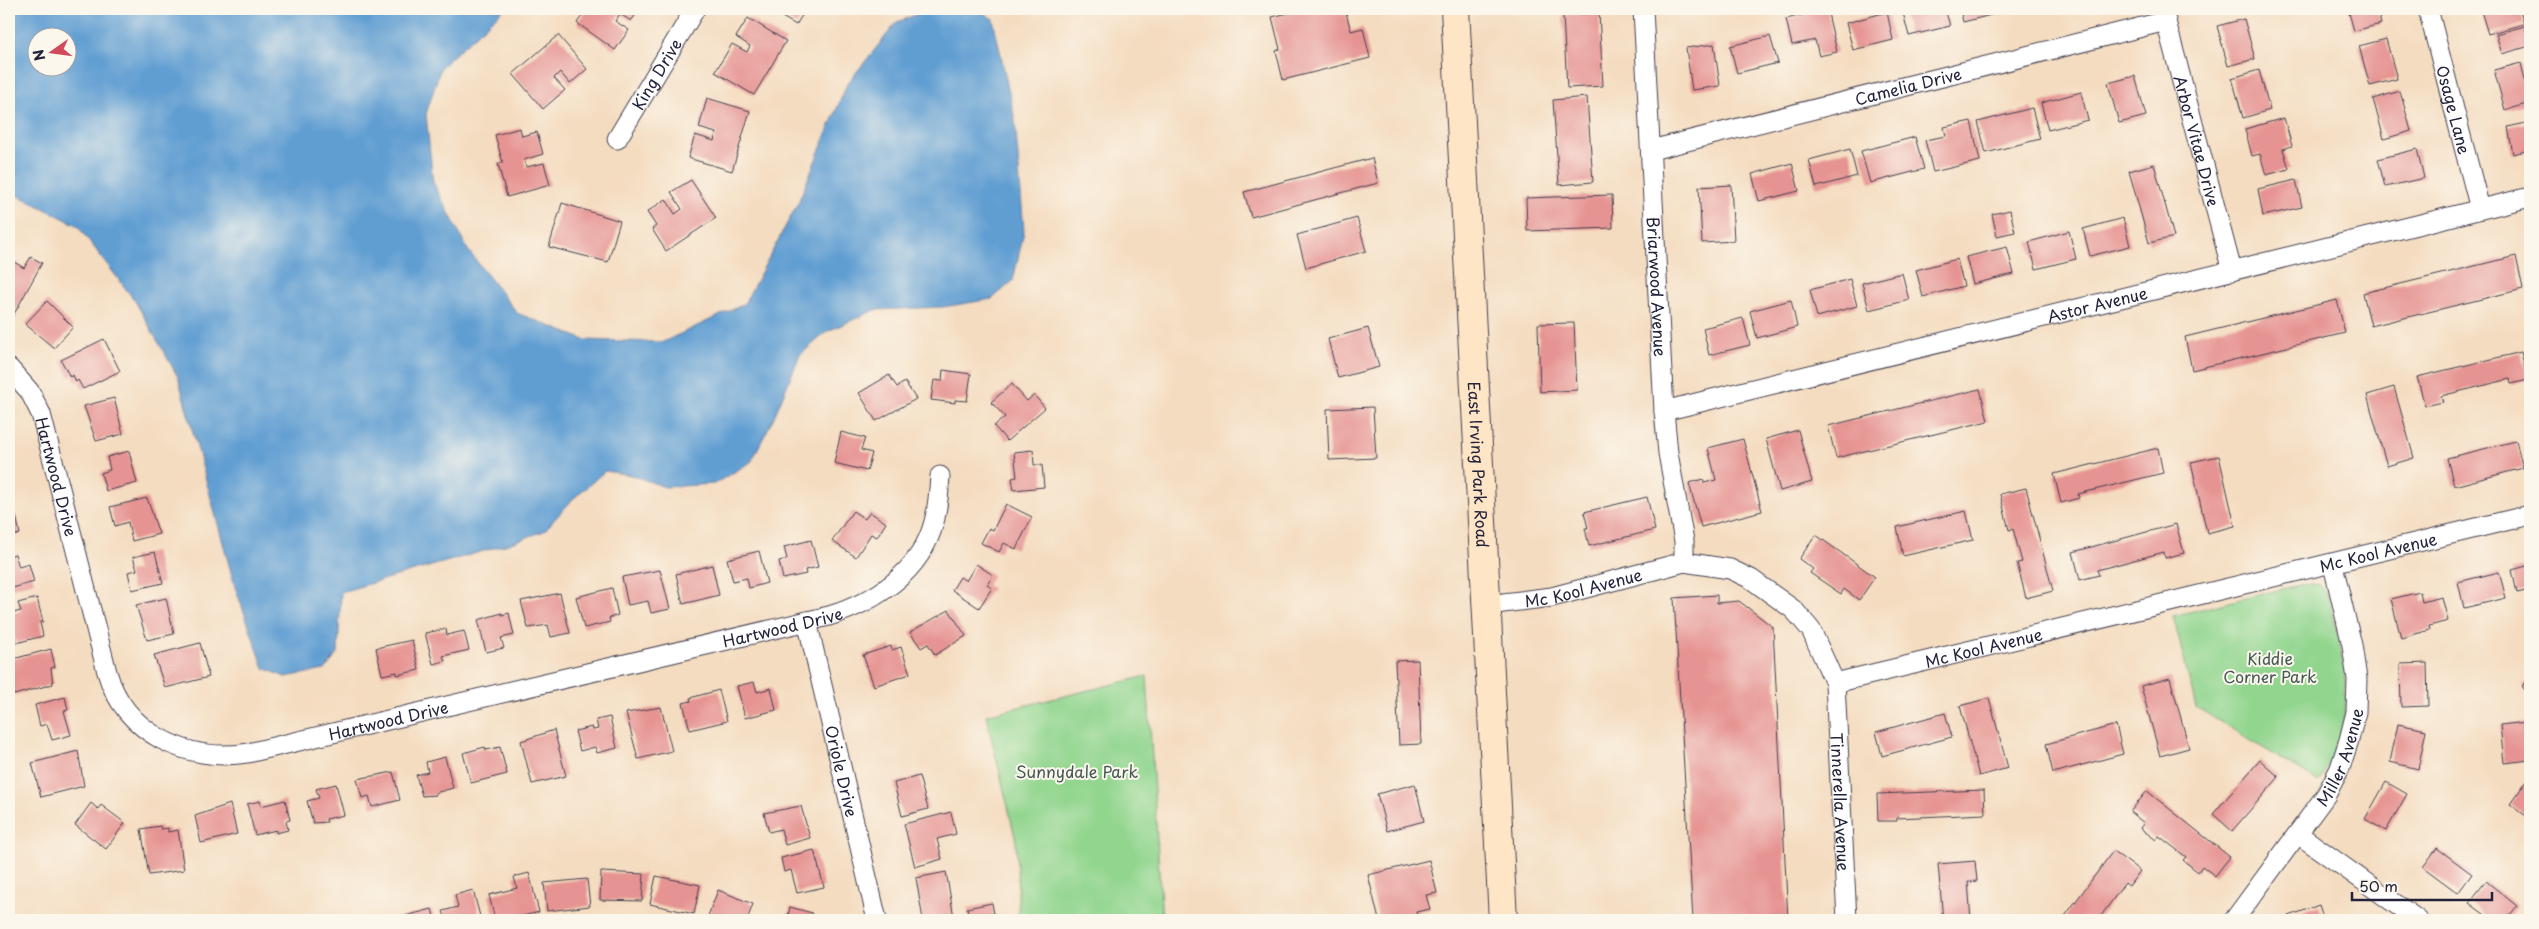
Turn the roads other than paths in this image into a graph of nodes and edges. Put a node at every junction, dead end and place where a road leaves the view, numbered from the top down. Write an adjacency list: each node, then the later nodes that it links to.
1 (695, 9): 6 (street, King Drive)
2 (1456, 9): 17 (main road, East Irving Park Road)
3 (1644, 9): 7 (street, Briarwood Avenue)
4 (2428, 9): 9 (street, Osage Lane)
5 (2164, 15): 7 (street, Camelia Drive); 10 (street, Arbor Vitae Drive)
6 (617, 139)
7 (1651, 150): 12 (street, Briarwood Avenue)
8 (2530, 197): 9 (street, Astor Avenue)
9 (2480, 209): 10 (street, Astor Avenue)
10 (2232, 271): 12 (street, Astor Avenue)
11 (9, 368): 18 (street, Hartwood Drive)
12 (1664, 411): 15 (street, Briarwood Avenue)
13 (940, 476): 18 (street, Hartwood Drive)
14 (2530, 516): 16 (street, Mc Kool Avenue)
15 (1684, 562): 17 (street, Mc Kool Avenue); 19 (street, Mc Kool Avenue)
16 (2333, 565): 19 (street, Mc Kool Avenue); 20 (street, Miller Avenue)
17 (1487, 605): 22 (main road, East Irving Park Road)
18 (807, 622): 21 (street, Oriole Drive)
19 (1835, 683): 23 (street, Tinnerella Avenue)
20 (2298, 834): 24 (street, Miller Avenue); 25 (street)
21 (877, 920)
22 (1503, 920)
23 (1847, 920)
24 (2234, 920)
25 (2418, 920)

